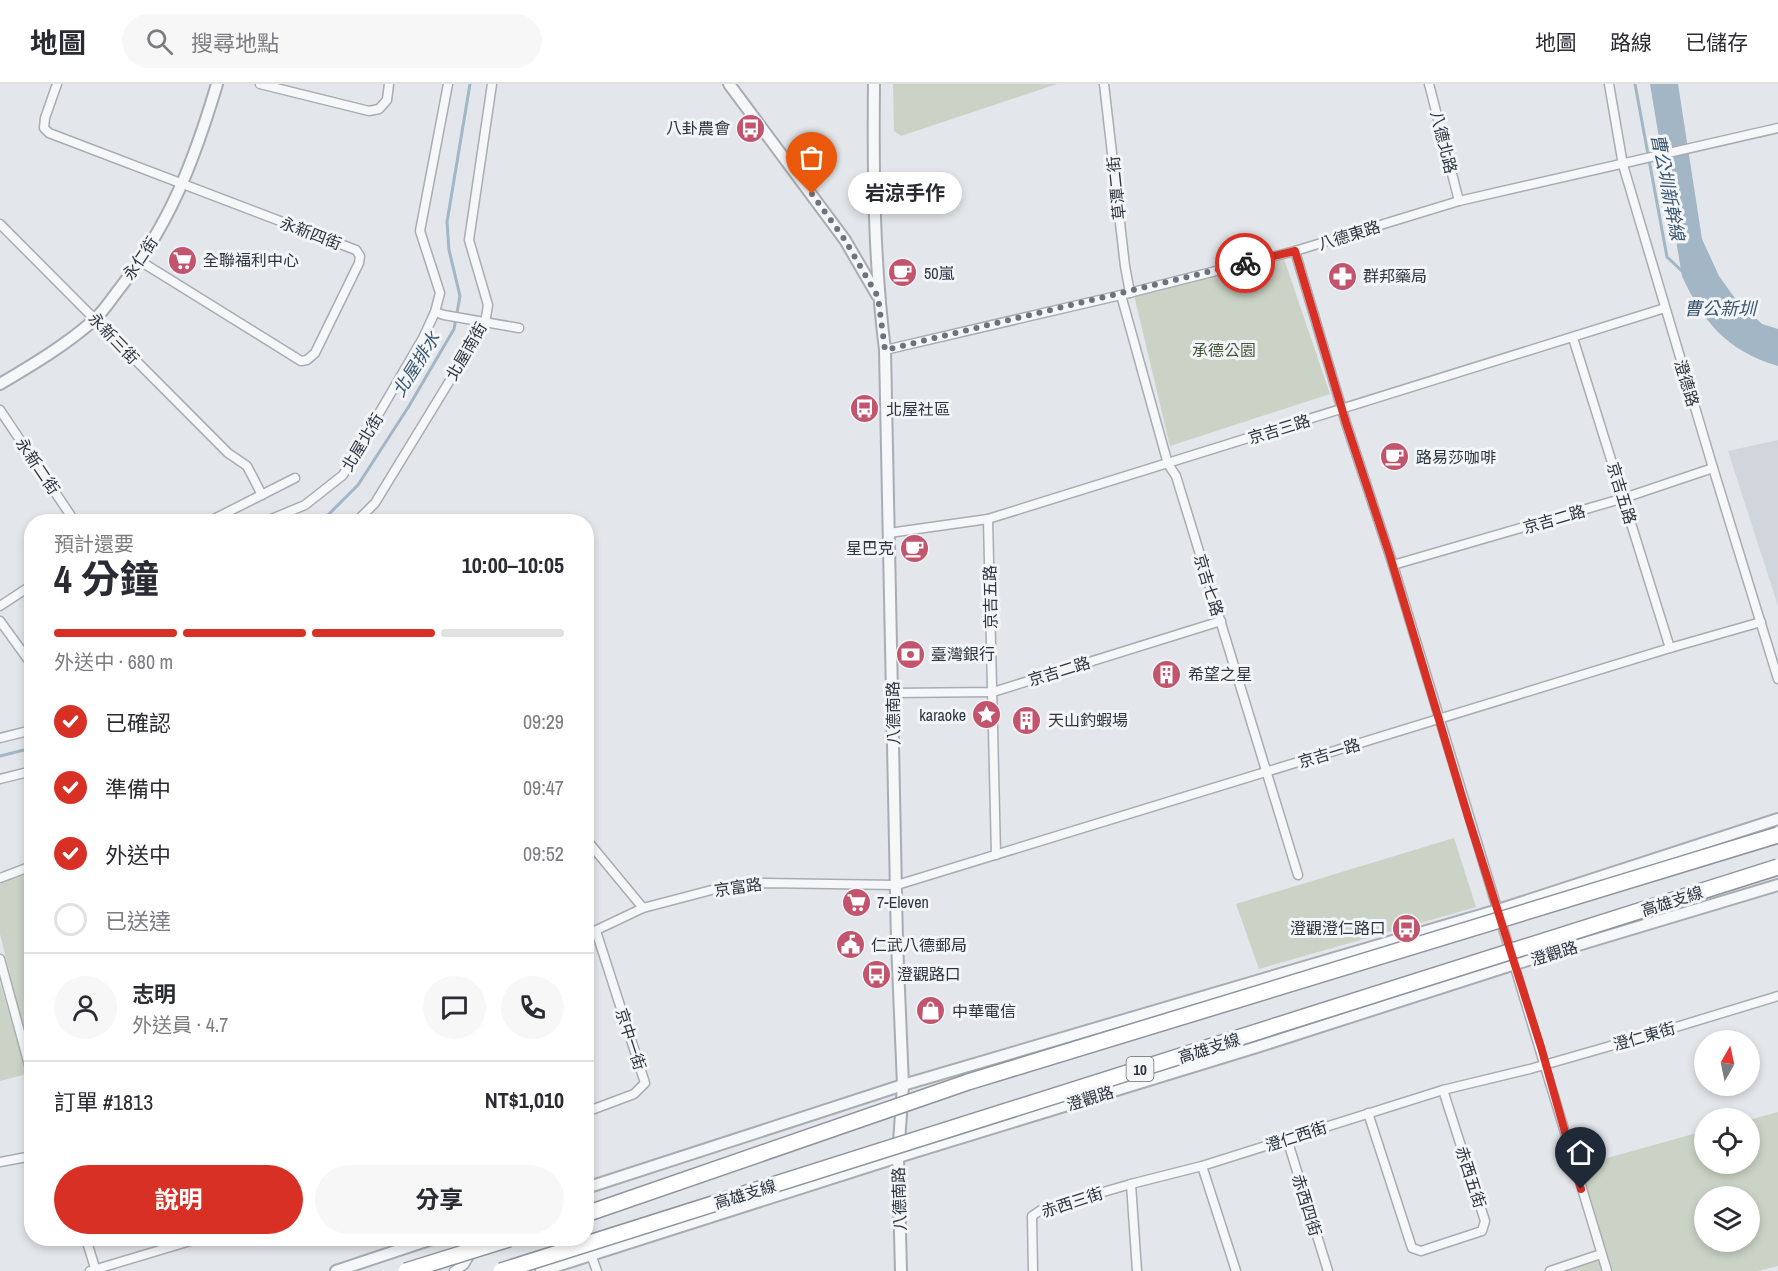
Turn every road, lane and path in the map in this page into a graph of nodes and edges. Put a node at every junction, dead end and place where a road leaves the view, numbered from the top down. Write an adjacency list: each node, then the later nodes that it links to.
1 (57, 84): 14 (street, 永新四街)
2 (217, 84): 14 (street, 永仁街)
3 (260, 84): 4 (street)
4 (389, 84)
5 (447, 84): 22 (street, 北屋北街)
6 (729, 84): 20 (street)
7 (874, 84): 20 (street, 八德南路)
8 (1104, 84): 19 (street, 草潭二街)
9 (1429, 84): 15 (street, 八德北路)
10 (1609, 84): 13 (street, 澄德路)
11 (492, 86): 24 (street, 北屋南街)
12 (1778, 128): 13 (street, 八德東路)
13 (1623, 165): 15 (street, 八德東路); 21 (street, 澄德路)
14 (183, 184): 18 (street, 永仁街); 18 (street, 永新四街)
15 (1459, 201): 17 (street, 八德東路)
16 (0, 224): 23 (street, 永新三街)
17 (1295, 251): 19 (street, 八德東路); 29 (street)
18 (140, 261): 23 (street, 永仁街)
19 (1125, 294): 27 (street, 八德東路); 31 (street, 京吉七路)
20 (878, 297): 27 (street, 八德南路)
21 (1665, 308): 26 (street, 京吉三路); 32 (street, 澄德路)
22 (435, 312): 24 (street); 38 (street, 北屋北街)
23 (95, 319): 28 (street, 永仁街); 34 (street, 永新三街)
24 (485, 323): 25 (street); 39 (street, 北屋南街)
25 (519, 328)
26 (1573, 338): 29 (street, 京吉三路); 35 (street, 京吉五路)
27 (885, 350): 41 (street, 八德南路)
28 (0, 384)
29 (1342, 409): 31 (street, 京吉三路); 42 (street)
30 (0, 410): 36 (street, 永新二街)
31 (1168, 464): 40 (street, 京吉三路); 46 (street, 京吉七路)
32 (1713, 468): 35 (street, 京吉二路); 47 (street, 澄德路)
33 (295, 478): 34 (street)
34 (262, 495): 37 (street)
35 (1624, 498): 42 (street, 京吉二路); 48 (street, 京吉五路)
36 (70, 514)
37 (224, 514)
38 (284, 514)
39 (364, 514)
40 (988, 519): 41 (street, 京吉三路); 51 (street, 京吉五路)
41 (889, 533): 52 (street, 八德南路)
42 (1393, 566): 53 (street)
43 (24, 590): 44 (street)
44 (0, 606)
45 (0, 621): 49 (street)
46 (1221, 621): 51 (street, 京吉二路); 56 (street, 京吉七路)
47 (1761, 622): 48 (street, 京吉一路); 50 (street, 澄德路)
48 (1670, 648): 53 (street, 京吉一路)
49 (24, 654)
50 (1778, 679)
51 (993, 692): 52 (street, 京吉二路); 62 (street, 京吉五路)
52 (893, 693): 67 (street, 八德南路)
53 (1439, 720): 56 (street, 京吉一路); 70 (street)
54 (24, 732): 55 (street)
55 (0, 738)
56 (1266, 772): 62 (street, 京吉一路); 65 (street, 京吉七路)
57 (24, 773): 58 (street)
58 (0, 779)
59 (1778, 819): 70 (street)
60 (1778, 835): 88 (highway, 高雄支線 / 10, bridge)
61 (594, 849): 69 (street)
62 (996, 855): 67 (street, 京吉一路)
63 (1778, 867): 89 (highway, 高雄支線 / 10, bridge)
64 (24, 869): 66 (street)
65 (1298, 875)
66 (0, 878)
67 (897, 885): 69 (street, 京富路); 77 (street, 八德南路)
68 (1778, 885): 73 (street, 澄觀路)
69 (643, 908): 71 (street, 京富路)
70 (1498, 910): 73 (street); 77 (street)
71 (596, 931): 79 (street, 京中一街)
72 (0, 959): 75 (street)
73 (1515, 964): 76 (street); 82 (street, 澄觀路)
74 (1778, 996): 76 (street, 澄仁東街)
75 (24, 1047)
76 (1544, 1064): 78 (street, 澄仁西街); 97 (street)
77 (903, 1085): 82 (street, 八德南路); 87 (street)
78 (1443, 1090): 80 (street, 澄仁西街); 80 (street, 赤西五街)
79 (594, 1109)
80 (1368, 1113): 81 (street, 澄仁西街)
81 (1287, 1139): 85 (street, 澄仁西街); 110 (street, 赤西四街)
82 (898, 1157): 98 (street, 澄觀路); 106 (street, 八德南路)
83 (24, 1158): 84 (street)
84 (0, 1162)
85 (1202, 1166): 86 (street, 澄仁西街); 109 (street)
86 (1131, 1184): 107 (street, 赤西三街); 108 (street)
87 (594, 1185)
88 (594, 1211)
89 (594, 1242)
90 (88, 1246): 99 (street)
91 (174, 1246): 99 (street)
92 (411, 1246): 100 (street)
93 (476, 1246): 102 (street)
94 (486, 1246): 101 (highway, bridge)
95 (580, 1246): 103 (highway, 高雄支線 / 10, bridge)
96 (588, 1246): 98 (street)
97 (1601, 1254): 111 (street); 112 (street)
98 (591, 1255): 104 (street, 澄觀路); 105 (street)
99 (93, 1270)
100 (336, 1271)
101 (406, 1271)
102 (454, 1271)
103 (501, 1271)
104 (541, 1271)
105 (597, 1271)
106 (901, 1271)
107 (1033, 1271)
108 (1137, 1271)
109 (1236, 1271)
110 (1328, 1271)
111 (1550, 1271)
112 (1607, 1271)

